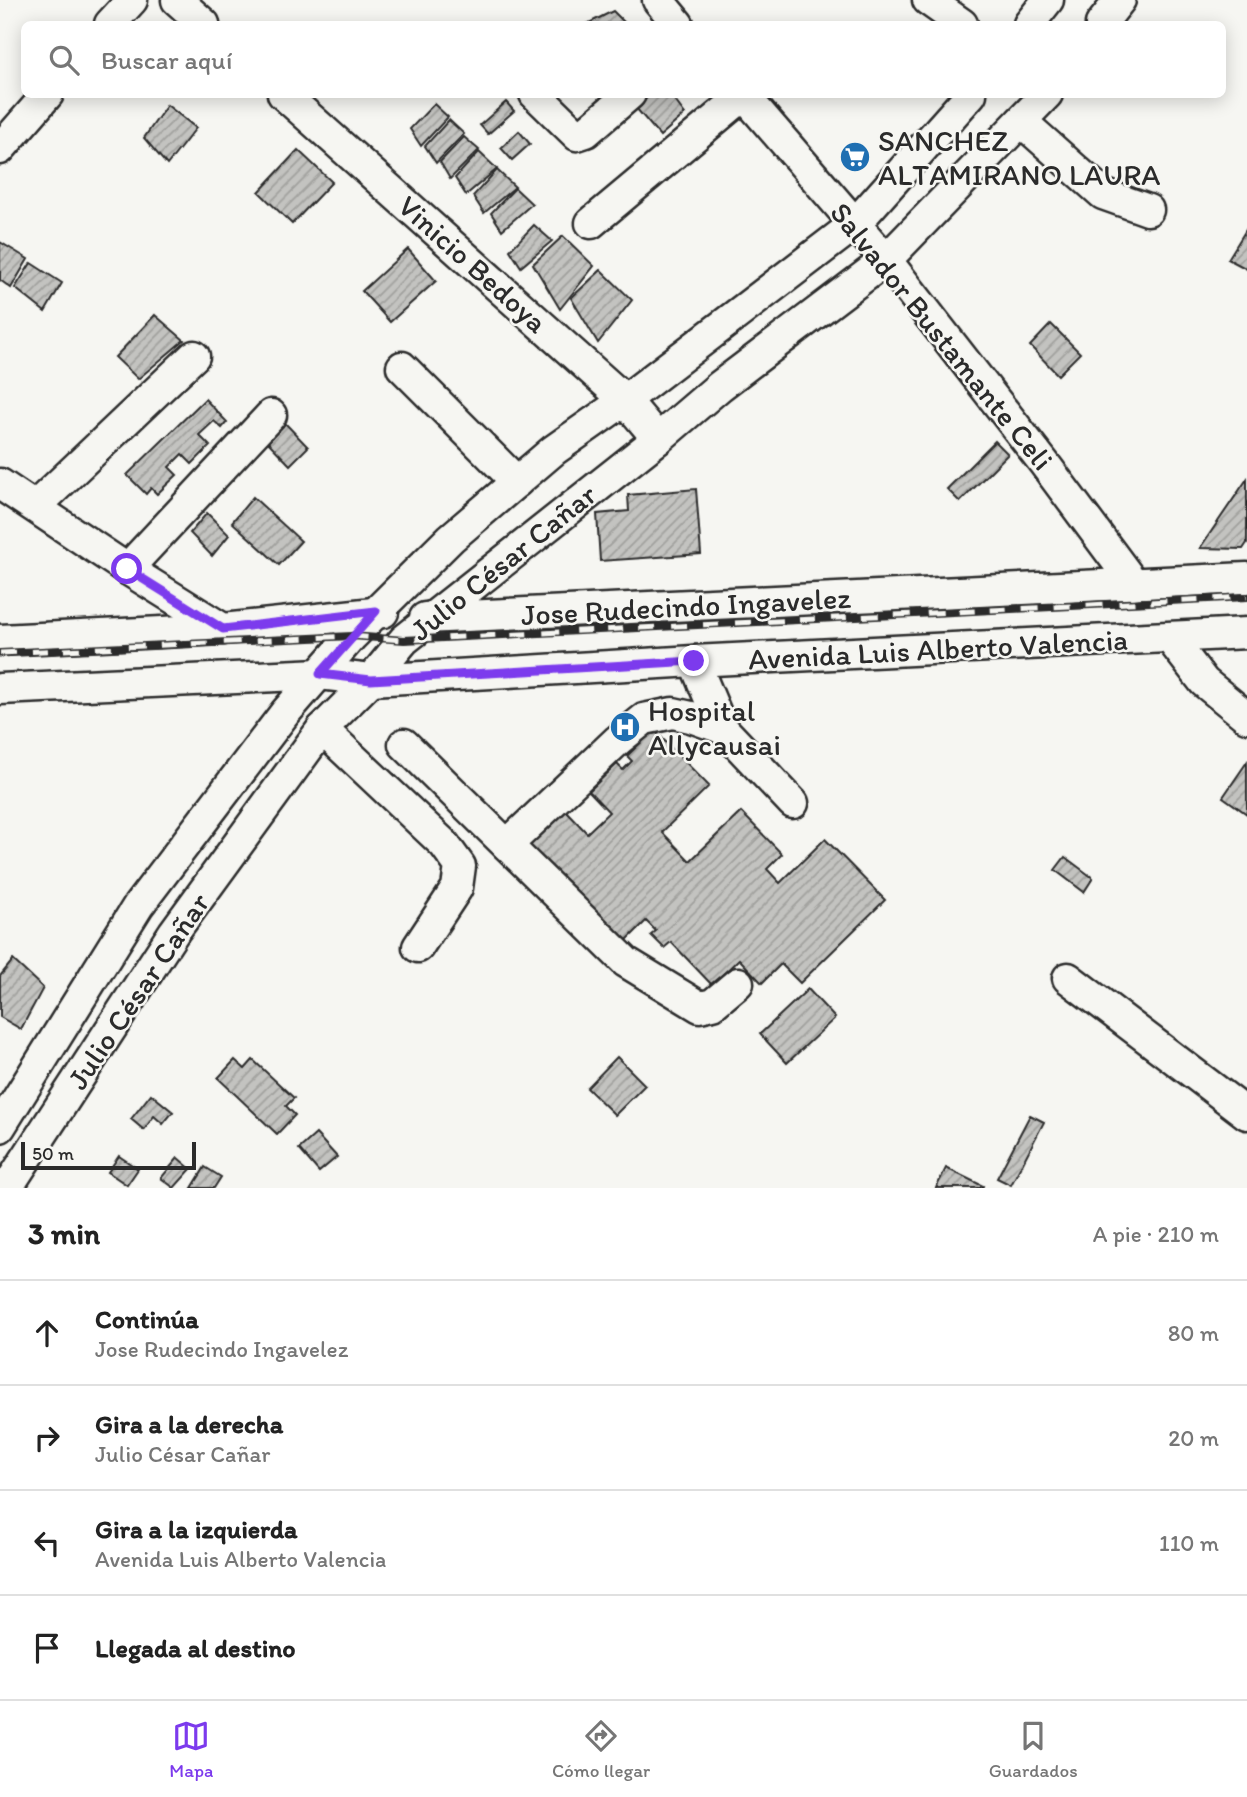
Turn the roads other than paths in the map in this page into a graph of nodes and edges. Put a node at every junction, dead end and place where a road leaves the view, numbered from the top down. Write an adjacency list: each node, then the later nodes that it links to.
1 (132, 0): 7 (street)
2 (177, 0): 8 (street)
3 (658, 0): 9 (street)
4 (928, 0): 10 (street)
5 (1048, 0): 11 (street)
6 (1120, 0): 12 (street)
7 (113, 21)
8 (201, 21)
9 (676, 21)
10 (958, 21)
11 (1032, 21)
12 (1103, 21)
13 (45, 98): 22 (street)
14 (287, 98): 29 (street, Vinicio Bedoya)
15 (539, 98): 16 (street)
16 (625, 98)
17 (740, 98): 24 (street)
18 (747, 98): 25 (street, Salvador Bustamante Celi)
19 (967, 98): 25 (street, Julio César Cañar)
20 (1043, 98): 21 (street, Julio César Cañar)
21 (1021, 121): 23 (street); 26 (street, Julio César Cañar)
22 (0, 149)
23 (1148, 210)
24 (591, 223)
25 (855, 223): 26 (street, Salvador Bustamante Celi); 29 (street, Julio César Cañar)
26 (886, 260): 31 (street, Julio César Cañar); 37 (street, Salvador Bustamante Celi)
27 (194, 356): 34 (street)
28 (402, 367): 32 (street)
29 (625, 400): 31 (street, Vinicio Bedoya); 32 (street, Julio César Cañar)
30 (271, 415): 35 (street)
31 (658, 439): 39 (street, Julio César Cañar)
32 (517, 482): 38 (street, Julio César Cañar)
33 (0, 484): 34 (street)
34 (36, 506): 35 (street)
35 (127, 569): 40 (street)
36 (1247, 578): 37 (street, Jose Rudecindo Ingavelez)
37 (1133, 584): 39 (street, Jose Rudecindo Ingavelez)
38 (376, 611): 39 (street, Jose Rudecindo Ingavelez); 40 (street, Jose Rudecindo Ingavelez); 45 (street, Julio César Cañar)
39 (430, 619): 46 (street, Julio César Cañar)
40 (223, 629): 43 (street, Jose Rudecindo Ingavelez)
41 (1247, 633): 42 (street, Avenida Luis Alberto Valencia)
42 (1170, 638): 44 (street, Avenida Luis Alberto Valencia); 48 (street)
43 (0, 640)
44 (694, 661): 46 (street, Avenida Luis Alberto Valencia); 49 (street)
45 (320, 674): 46 (street, Avenida Luis Alberto Valencia); 47 (street, Avenida Luis Alberto Valencia); 58 (street, Julio César Cañar)
46 (371, 680): 50 (street, Julio César Cañar)
47 (0, 689)
48 (1247, 717)
49 (722, 728): 52 (street); 53 (street)
50 (322, 729): 54 (street); 59 (street, Julio César Cañar)
51 (404, 744): 53 (street)
52 (793, 803)
53 (507, 845): 56 (street)
54 (418, 947)
55 (1068, 978): 57 (street)
56 (738, 983)
57 (1247, 1114)
58 (0, 1127)
59 (7, 1188)

